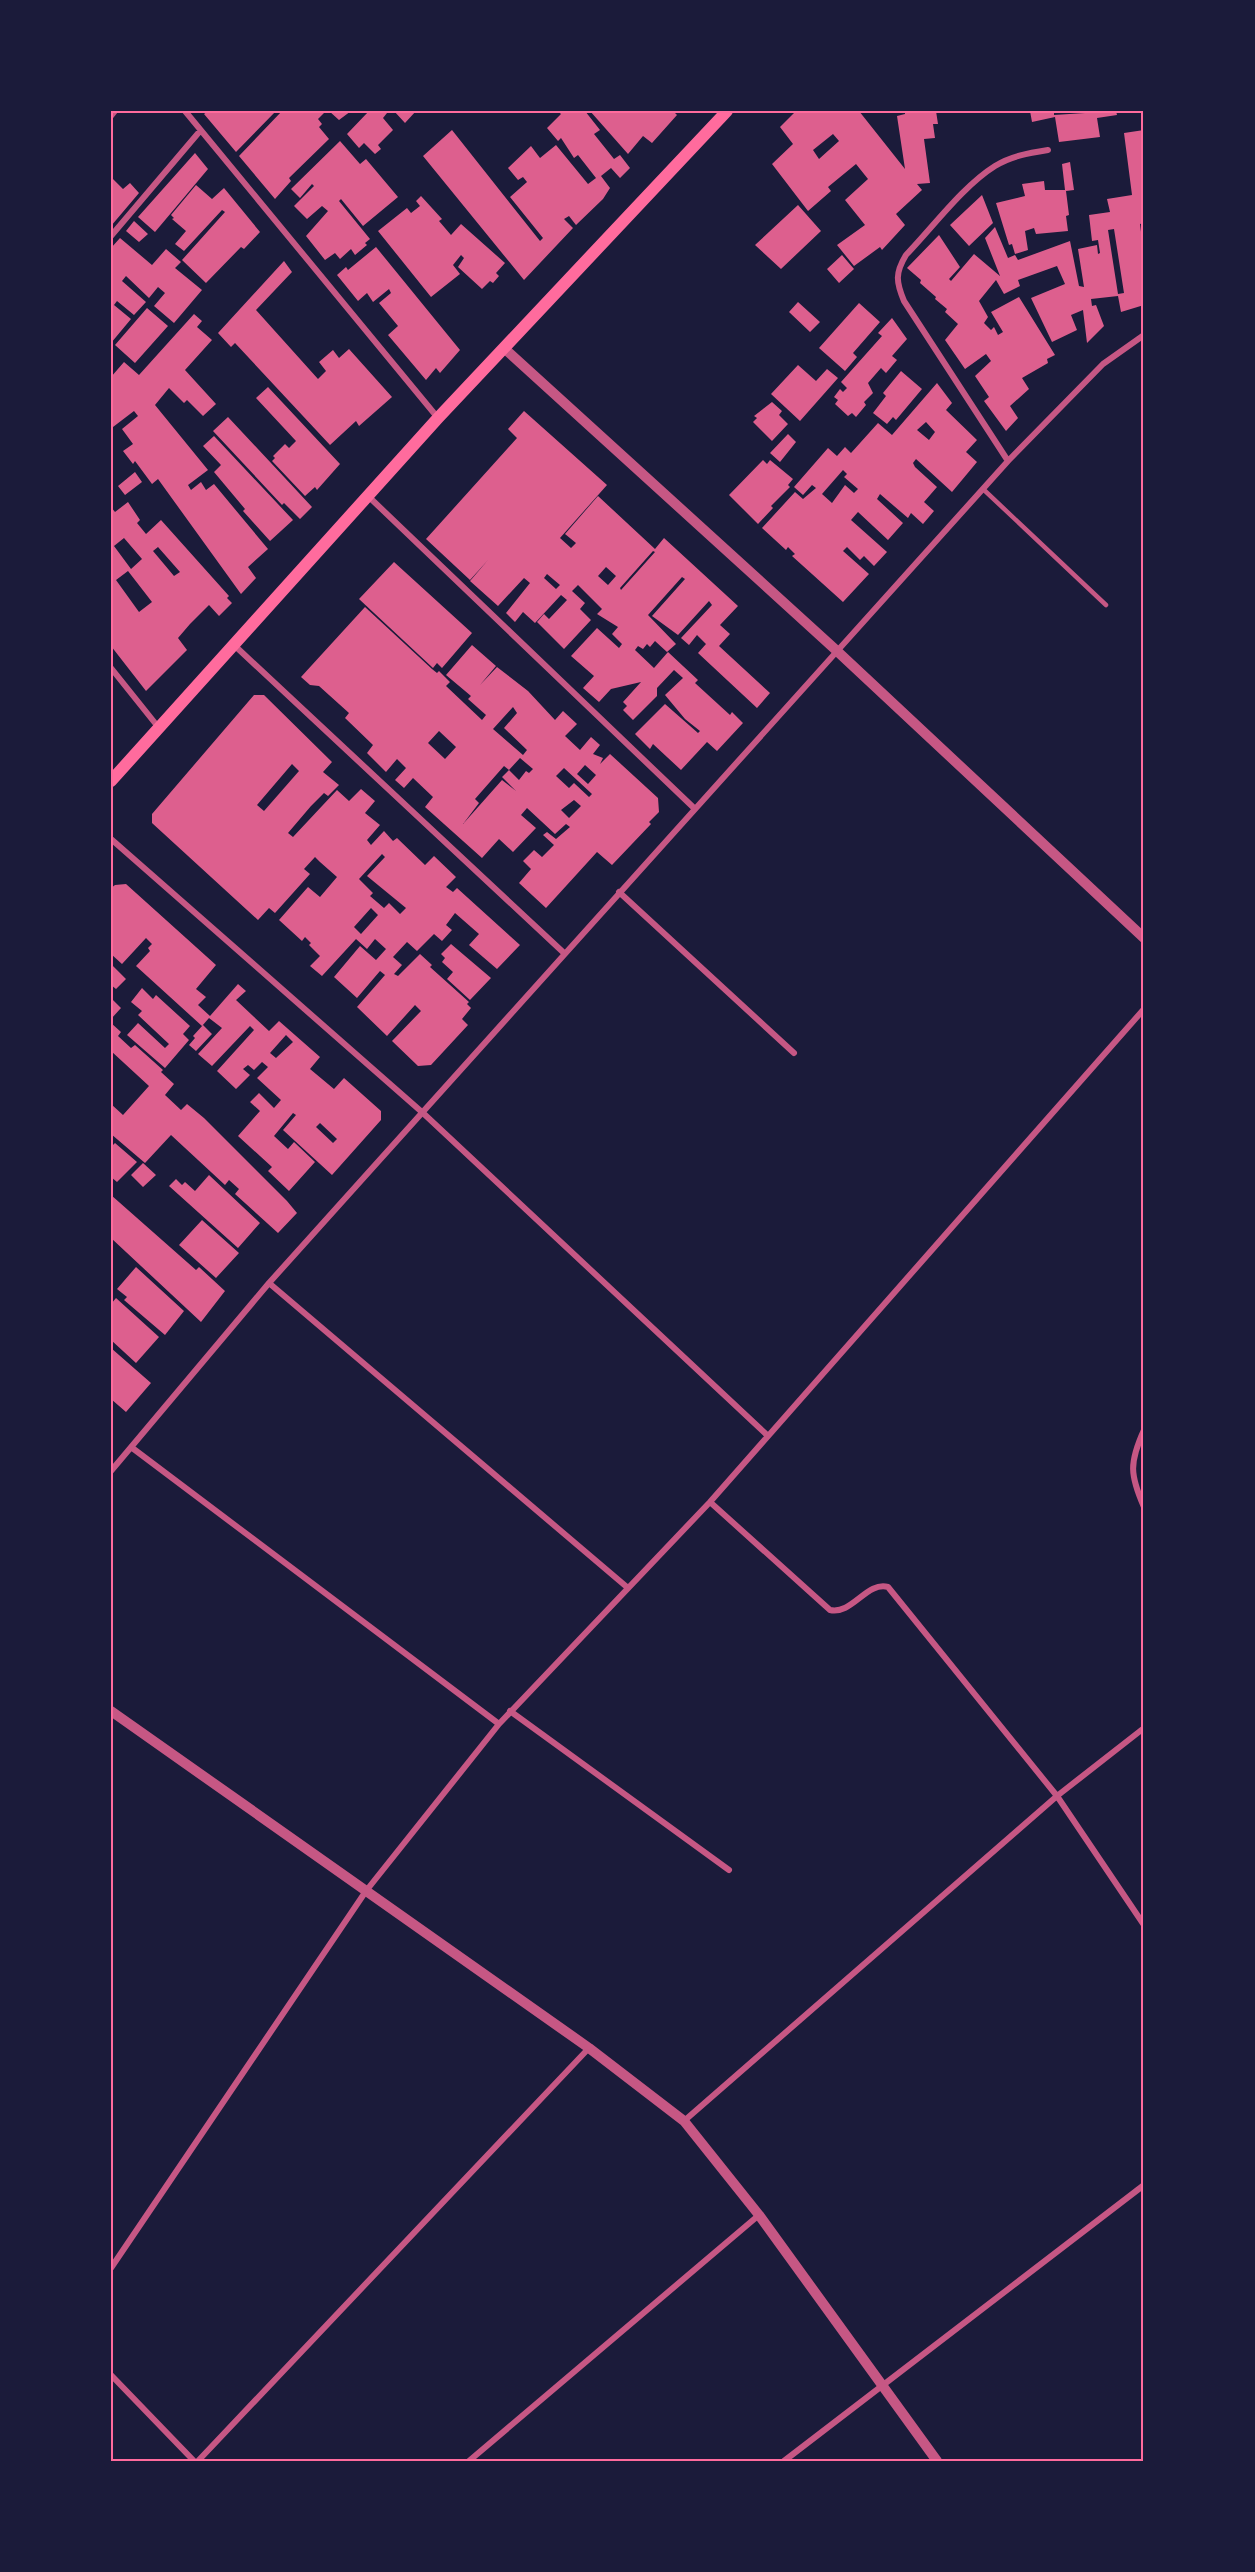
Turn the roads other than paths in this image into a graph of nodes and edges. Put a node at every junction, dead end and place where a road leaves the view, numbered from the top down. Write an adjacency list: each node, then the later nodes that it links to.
1 (115, 111): 4 (street)
2 (185, 111): 5 (street)
3 (719, 114): 9 (main road)
4 (111, 116)
5 (200, 131): 7 (street); 10 (street)
6 (1047, 150): 11 (street)
7 (111, 236)
8 (1144, 335): 11 (street)
9 (504, 348): 10 (main road); 16 (street)
10 (438, 418): 13 (main road)
11 (1008, 461): 12 (street)
12 (983, 489): 14 (lane); 16 (street)
13 (368, 496): 15 (main road); 20 (street)
14 (1106, 605)
15 (234, 645): 18 (main road); 24 (street)
16 (837, 651): 20 (street); 23 (street)
17 (111, 668): 18 (street)
18 (159, 728): 19 (main road)
19 (111, 781)
20 (694, 808): 22 (street)
21 (111, 839): 27 (street)
22 (619, 892): 24 (street); 26 (street)
23 (1144, 938)
24 (564, 953): 27 (street)
25 (1144, 1009): 30 (street)
26 (794, 1053)
27 (423, 1113): 28 (street); 30 (street)
28 (269, 1282): 31 (street); 35 (street)
29 (1144, 1430): 34 (street)
30 (767, 1435): 33 (street)
31 (130, 1447): 32 (street); 38 (street)
32 (111, 1471)
33 (710, 1502): 35 (street); 40 (street)
34 (1144, 1508)
35 (628, 1588): 37 (street)
36 (111, 1711): 42 (street)
37 (510, 1711): 38 (street); 41 (street)
38 (499, 1724): 42 (street)
39 (1144, 1728): 40 (street)
40 (1057, 1796): 43 (street); 45 (street)
41 (729, 1870)
42 (366, 1891): 44 (street); 48 (street)
43 (1144, 1925)
44 (589, 2048): 45 (street); 51 (street)
45 (684, 2121): 47 (street)
46 (1144, 2185): 50 (street)
47 (759, 2216): 50 (street); 52 (street)
48 (111, 2268)
49 (111, 2375): 51 (street)
50 (885, 2385): 53 (street); 54 (street)
51 (196, 2461)
52 (469, 2461)
53 (784, 2461)
54 (938, 2461)

